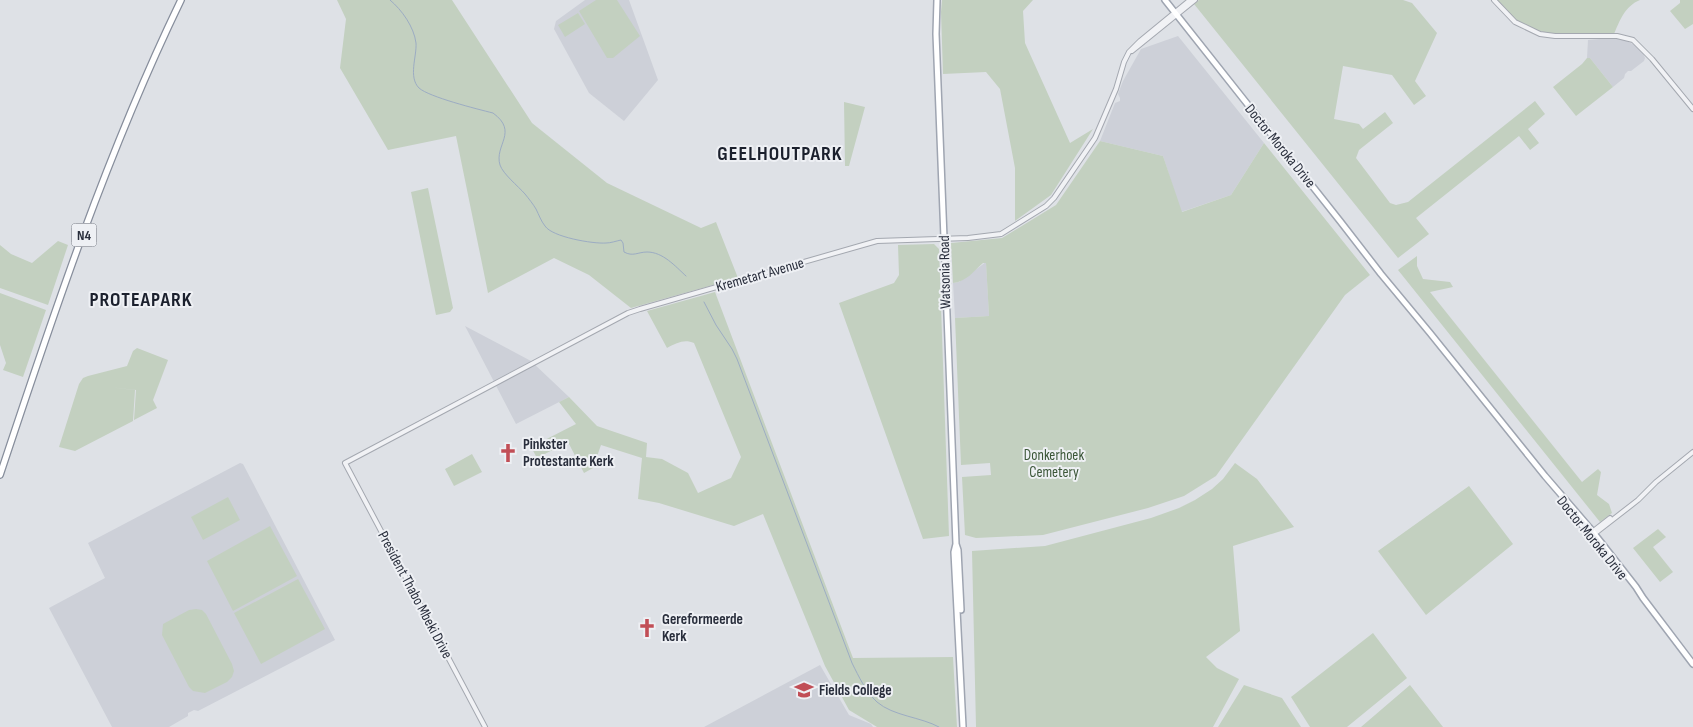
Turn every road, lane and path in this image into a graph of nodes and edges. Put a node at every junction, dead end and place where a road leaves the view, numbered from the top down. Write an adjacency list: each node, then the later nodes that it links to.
1 (181, 0): 13 (highway, N4)
2 (937, 0): 10 (main road, Watsonia Road)
3 (1162, 0): 8 (main road, Doctor Moroka Drive)
4 (1166, 0): 8 (main road, Doctor Moroka Drive)
5 (1190, 0): 8 (street, Kremetart Avenue)
6 (1195, 0): 8 (street, Kremetart Avenue)
7 (1494, 0): 9 (street)
8 (1175, 14): 10 (street, Kremetart Avenue); 14 (main road, Doctor Moroka Drive)
9 (1693, 109)
10 (945, 238): 12 (street, Kremetart Avenue); 17 (main road, Watsonia Road)
11 (1693, 452): 14 (street)
12 (345, 463): 16 (street, President Thabo Mbeki Drive)
13 (0, 476)
14 (1592, 534): 15 (main road, Doctor Moroka Drive)
15 (1693, 664)
16 (485, 727)
17 (963, 727)

